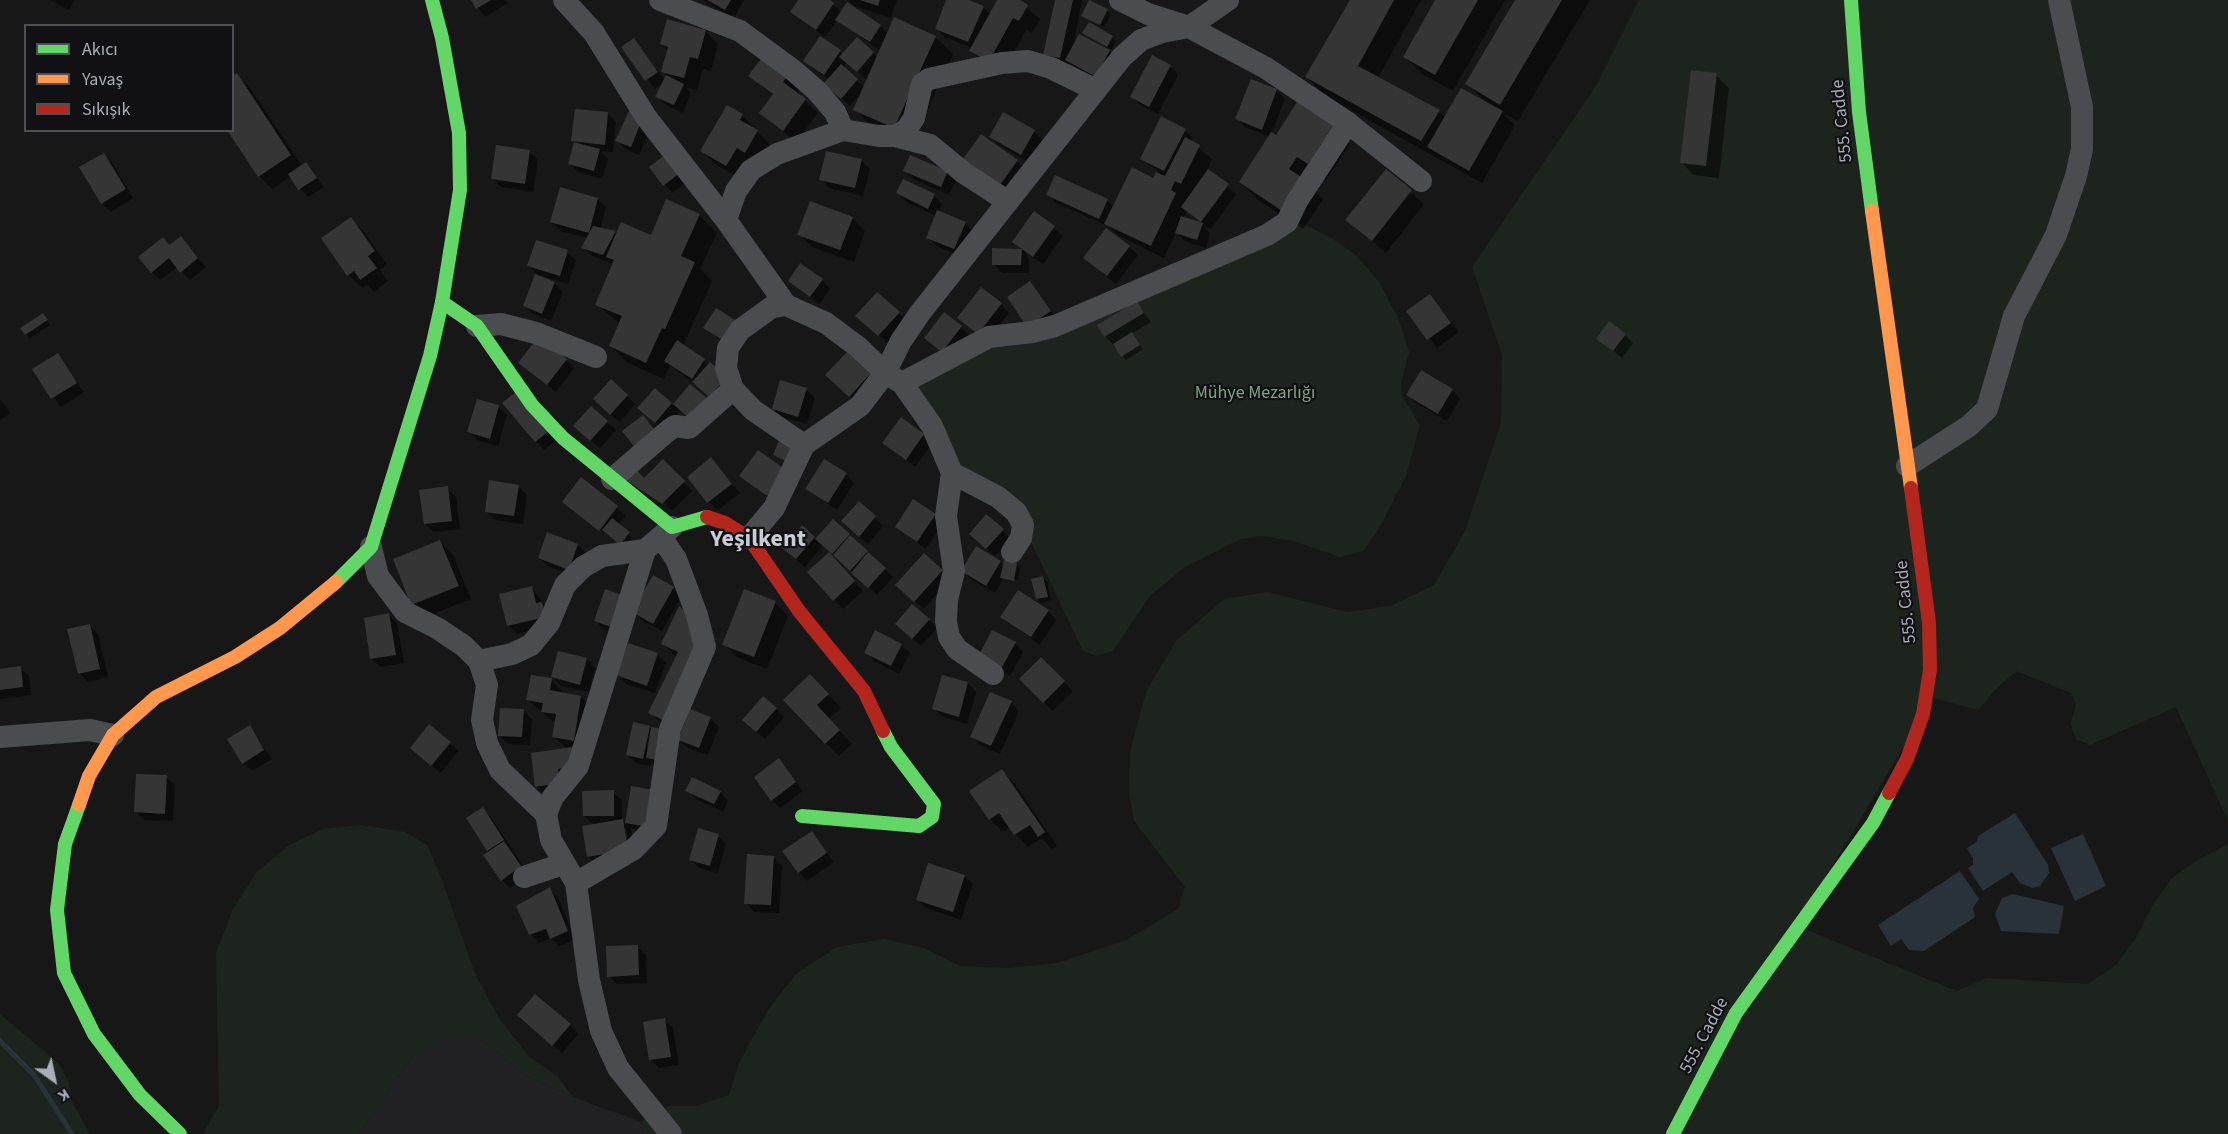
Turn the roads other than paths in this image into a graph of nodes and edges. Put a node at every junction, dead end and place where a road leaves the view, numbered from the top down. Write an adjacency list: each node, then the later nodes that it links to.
1 (432, 0): 16 (street)
2 (564, 0): 15 (street)
3 (660, 0): 11 (street)
4 (1119, 0): 8 (street)
5 (1228, 0): 8 (street)
6 (1851, 0): 23 (street, 555. Cadde)
7 (2059, 0): 23 (street)
8 (1189, 27): 9 (street); 10 (street)
9 (1096, 90): 12 (street); 14 (street)
10 (1348, 123): 13 (street); 20 (street)
11 (843, 130): 12 (street); 15 (street)
12 (895, 136): 14 (street)
13 (1420, 181)
14 (1007, 201): 20 (street)
15 (726, 220): 17 (street)
16 (442, 302): 18 (street); 28 (street)
17 (786, 305): 20 (street); 21 (street)
18 (477, 326): 19 (street); 25 (street)
19 (596, 357)
20 (894, 378): 22 (street); 24 (street)
21 (733, 389): 22 (street); 25 (street)
22 (804, 445): 27 (street)
23 (1907, 466): 41 (street, 555. Cadde)
24 (952, 473): 29 (street); 31 (street)
25 (612, 479): 26 (street)
26 (659, 538): 27 (street); 30 (street); 34 (street); 38 (street)
27 (749, 538): 35 (street)
28 (371, 547): 30 (street); 32 (street)
29 (1012, 552)
30 (479, 661): 34 (street)
31 (993, 674)
32 (113, 735): 33 (street); 39 (street)
33 (0, 737)
34 (546, 814): 36 (street)
35 (802, 816)
36 (563, 864): 37 (street); 38 (street)
37 (524, 877)
38 (576, 883): 40 (street)
39 (180, 1134)
40 (671, 1134)
41 (1673, 1134)

